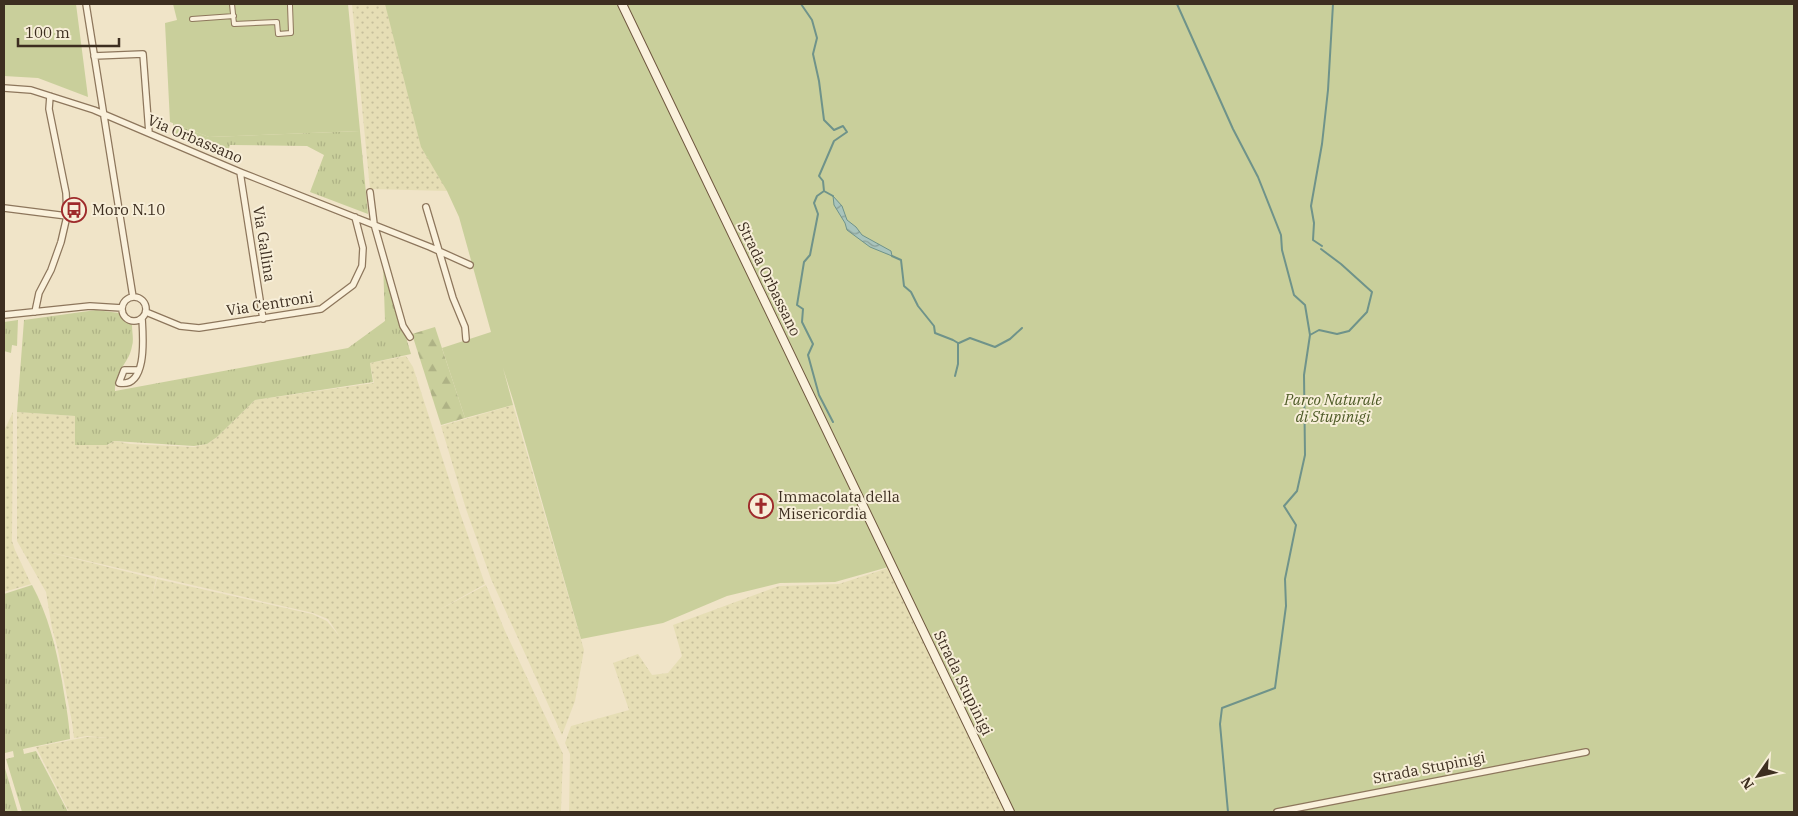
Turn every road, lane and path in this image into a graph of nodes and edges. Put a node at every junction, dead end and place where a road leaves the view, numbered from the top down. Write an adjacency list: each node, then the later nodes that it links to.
1 (86, 4): 7 (street)
2 (232, 4): 5 (street)
3 (622, 4): 31 (main road, Strada Orbassano)
4 (290, 5): 5 (street)
5 (234, 16): 6 (street)
6 (192, 18)
7 (94, 56): 10 (street); 11 (street)
8 (4, 88): 9 (street, Via Orbassano)
9 (50, 96): 10 (street, Via Orbassano); 16 (street)
10 (103, 113): 11 (street, Via Orbassano); 21 (street)
11 (149, 133): 12 (street, Via Orbassano)
12 (240, 172): 17 (street, Via Orbassano); 27 (street, Via Gallina)
13 (370, 192): 18 (street)
14 (426, 207): 19 (street)
15 (4, 208): 16 (street)
16 (67, 216): 23 (street)
17 (356, 217): 18 (street, Via Orbassano); 27 (street, Via Centroni)
18 (374, 224): 19 (street, Via Orbassano); 28 (street)
19 (440, 252): 20 (street, Via Orbassano); 29 (street)
20 (470, 266)
21 (133, 297): 22 (street); 24 (street, Via Centroni)
22 (122, 308): 23 (street); 26 (street)
23 (35, 312): 25 (street)
24 (146, 312): 26 (street); 27 (street, Via Centroni)
25 (4, 315)
26 (142, 318): 30 (street)
27 (263, 319)
28 (410, 337)
29 (466, 339)
30 (138, 370)
31 (892, 566): 33 (main road, Strada Stupinigi)
32 (1586, 752): 34 (street, Strada Stupinigi)
33 (1010, 812)
34 (1277, 812)

